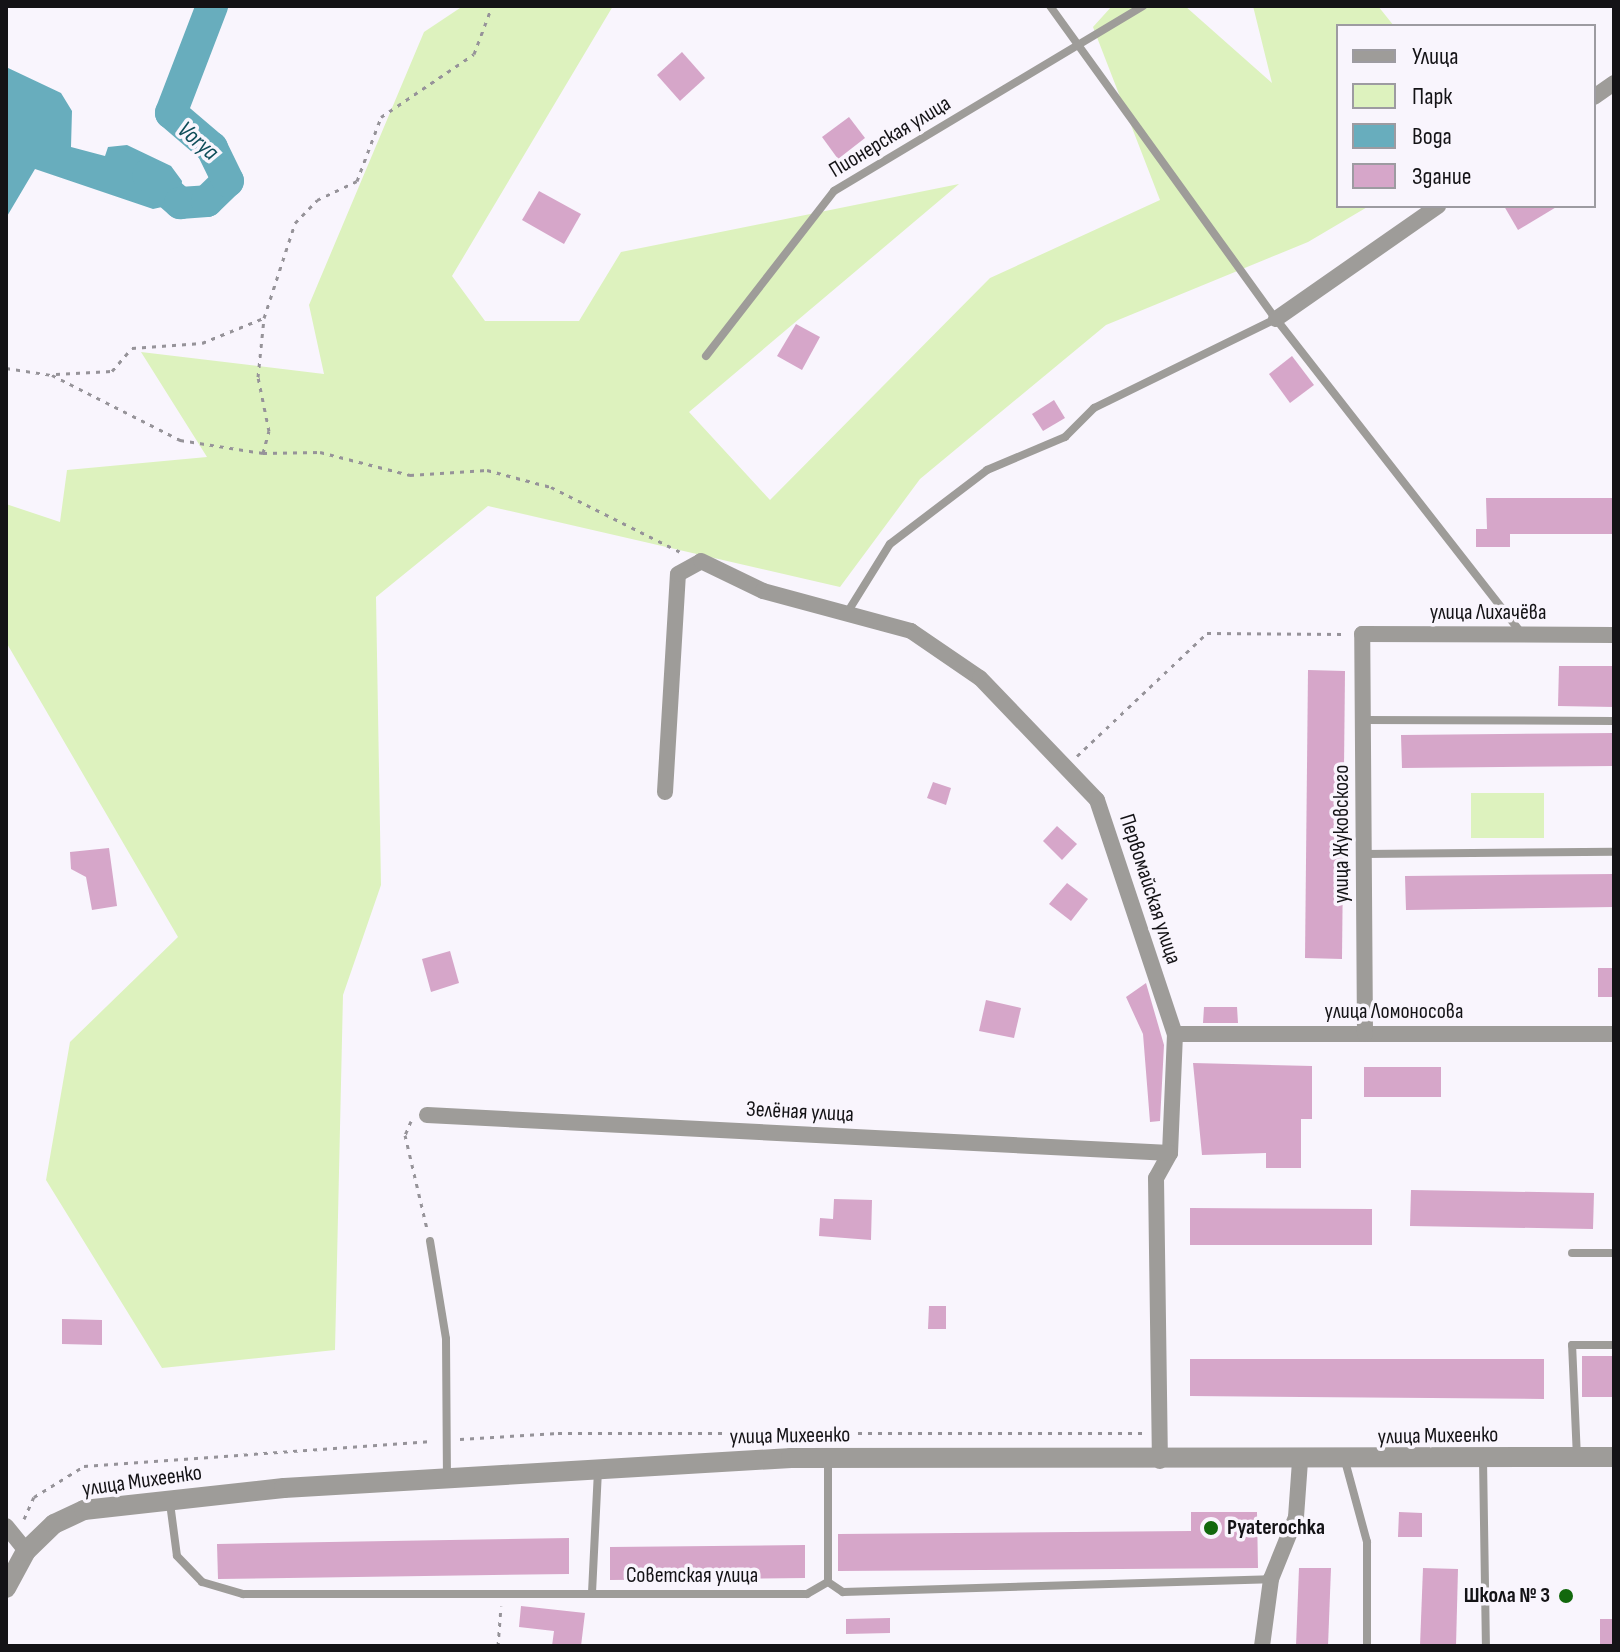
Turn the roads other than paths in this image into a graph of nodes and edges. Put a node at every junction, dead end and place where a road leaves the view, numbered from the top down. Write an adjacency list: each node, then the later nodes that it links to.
1 (1050, 6): 3 (lane)
2 (1143, 6): 3 (lane, Пионерская улица)
3 (1078, 46): 7 (lane); 8 (lane, Пионерская улица)
4 (1614, 83): 5 (street)
5 (1596, 96)
6 (1435, 208): 7 (street)
7 (1276, 319): 9 (lane); 11 (lane)
8 (706, 356)
9 (847, 613): 15 (street, Первомайская улица); 18 (street, Первомайская улица)
10 (1362, 634): 11 (street, улица Лихачёва); 13 (street, улица Жуковского)
11 (1523, 635): 12 (street, улица Лихачёва)
12 (1614, 635)
13 (1363, 720): 14 (lane); 17 (street, улица Жуковского)
14 (1614, 721)
15 (665, 792)
16 (1614, 852): 17 (lane)
17 (1364, 854): 19 (street, улица Жуковского)
18 (1175, 1034): 19 (street, улица Ломоносова); 22 (street, Первомайская улица)
19 (1365, 1034): 20 (street, улица Ломоносова)
20 (1614, 1034)
21 (427, 1115): 22 (street, Зелёная улица)
22 (1170, 1153): 31 (street, Первомайская улица)
23 (430, 1241): 35 (lane)
24 (1572, 1253): 25 (lane)
25 (1614, 1253)
26 (1614, 1345): 29 (lane)
27 (1614, 1457): 29 (street, улица Михеенко)
28 (828, 1458): 31 (street, улица Михеенко); 34 (street, улица Михеенко); 39 (lane)
29 (1577, 1458): 30 (street, улица Михеенко)
30 (1483, 1459): 33 (street, улица Михеенко); 44 (lane)
31 (1160, 1461): 32 (street, улица Михеенко)
32 (1300, 1461): 33 (street, улица Михеенко); 38 (street)
33 (1345, 1461): 43 (lane)
34 (598, 1466): 35 (street, улица Михеенко); 41 (lane)
35 (447, 1477): 36 (street, улица Михеенко)
36 (169, 1499): 37 (street, улица Михеенко); 41 (lane, Советская улица)
37 (16, 1538): 40 (street, улица Михеенко)
38 (1271, 1579): 39 (lane); 42 (street)
39 (828, 1582): 41 (lane, Советская улица)
40 (6, 1588)
41 (592, 1593)
42 (1262, 1646)
43 (1367, 1646)
44 (1486, 1646)

